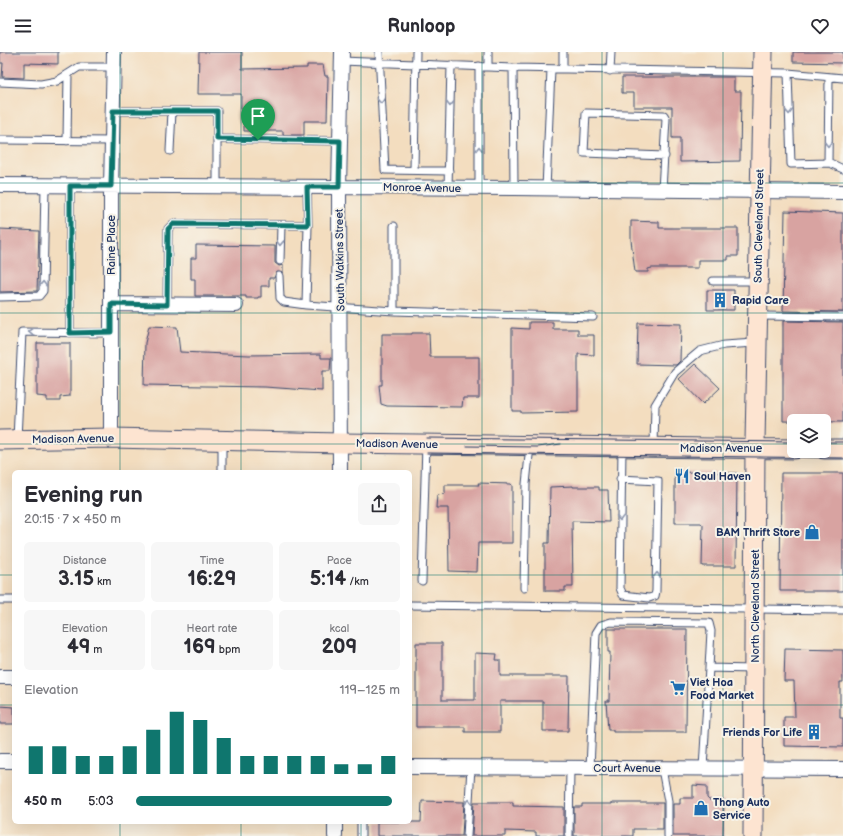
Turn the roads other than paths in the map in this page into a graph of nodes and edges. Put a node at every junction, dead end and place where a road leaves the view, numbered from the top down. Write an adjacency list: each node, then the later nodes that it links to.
1 (114, 52): 13 (street, Raine Place)
2 (379, 52): 9 (lane)
3 (416, 52): 10 (lane)
4 (488, 52): 14 (lane)
5 (563, 52): 17 (lane)
6 (611, 52): 18 (lane)
7 (763, 52): 19 (street, South Cleveland Street)
8 (342, 57): 9 (lane); 31 (street, South Watkins Street)
9 (379, 62): 10 (lane); 36 (lane, one-way to 36)
10 (416, 64): 11 (lane); 36 (lane)
11 (451, 65): 12 (lane); 37 (lane, one-way to 37)
12 (479, 66): 14 (lane); 46 (lane, one-way to 12)
13 (114, 67): 20 (lane); 25 (street, Raine Place)
14 (488, 67): 15 (lane)
15 (513, 68): 16 (lane); 47 (lane)
16 (551, 69): 17 (lane); 48 (lane)
17 (563, 69): 18 (lane)
18 (610, 71): 19 (lane)
19 (762, 73): 21 (lane); 50 (street, South Cleveland Street)
20 (68, 74): 24 (lane); 29 (lane)
21 (788, 74): 22 (lane); 34 (lane, one-way to 34)
22 (829, 77): 23 (lane); 34 (lane, one-way to 34)
23 (843, 78)
24 (0, 82)
25 (113, 111): 26 (lane); 30 (street, Raine Place)
26 (172, 111): 27 (lane); 32 (lane)
27 (217, 139): 31 (lane); 42 (lane)
28 (0, 140): 29 (lane)
29 (67, 141): 30 (lane)
30 (112, 141): 41 (street, Raine Place)
31 (340, 141): 44 (street, South Watkins Street)
32 (170, 151)
33 (665, 156): 33 (lane); 49 (lane)
34 (828, 163): 35 (lane)
35 (843, 169)
36 (414, 170): 37 (lane)
37 (449, 171): 45 (lane)
38 (0, 185): 39 (street, Monroe Avenue)
39 (45, 186): 40 (street, Monroe Avenue); 59 (lane, one-way to 39)
40 (70, 186): 41 (street, Monroe Avenue); 70 (lane)
41 (111, 186): 42 (street, Monroe Avenue); 60 (street, Raine Place)
42 (217, 187): 43 (street, Monroe Avenue)
43 (307, 187): 44 (street, Monroe Avenue); 53 (lane)
44 (339, 187): 45 (street, Monroe Avenue); 64 (street, South Watkins Street)
45 (448, 188): 46 (street, Monroe Avenue)
46 (479, 188): 47 (street, Monroe Avenue)
47 (514, 188): 48 (street, Monroe Avenue)
48 (546, 189): 49 (street, Monroe Avenue)
49 (662, 190): 50 (street, Monroe Avenue)
50 (759, 192): 51 (street, Monroe Avenue); 58 (street, South Cleveland Street)
51 (843, 192)
52 (281, 225): 53 (lane); 55 (lane, one-way to 55); 61 (lane)
53 (308, 225): 63 (lane)
54 (394, 226): 65 (lane)
55 (280, 261)
56 (279, 276): 63 (lane)
57 (713, 281): 58 (lane)
58 (758, 281): 66 (street, South Cleveland Street)
59 (0, 297)
60 (111, 304): 61 (street); 69 (street, Raine Place)
61 (167, 305): 62 (street)
62 (236, 305)
63 (306, 305): 64 (lane)
64 (340, 307): 65 (lane); 75 (street, South Watkins Street)
65 (394, 312): 67 (lane)
66 (758, 315): 68 (lane); 71 (street, South Cleveland Street)
67 (593, 317)
68 (843, 317)
69 (111, 332): 70 (lane); 72 (street, Raine Place)
70 (70, 333): 73 (lane, one-way to 73)
71 (758, 343): 79 (lane); 80 (street, South Cleveland Street)
72 (111, 438): 73 (street, Madison Avenue); 74 (street, Madison Avenue)
73 (8, 440)
74 (222, 440): 75 (street, Madison Avenue); 84 (lane)
75 (341, 443): 76 (street, Madison Avenue); 85 (street, South Watkins Street)
76 (426, 444): 77 (street, Madison Avenue); 87 (lane)
77 (530, 446): 78 (street, Madison Avenue); 88 (lane)
78 (622, 448): 79 (street, Madison Avenue); 86 (lane)
79 (654, 448): 80 (street, Madison Avenue)
80 (756, 449): 81 (street, Madison Avenue); 92 (street, North Cleveland Street)
81 (787, 449)
82 (831, 449): 83 (street)
83 (843, 450)
84 (222, 470)
85 (340, 470)
86 (620, 479): 86 (lane, one-way to 86)
87 (422, 581)
88 (524, 588)
89 (0, 600): 90 (lane)
90 (12, 600)
91 (412, 605): 92 (lane)
92 (756, 609): 93 (lane); 95 (street, North Cleveland Street)
93 (843, 610)
94 (709, 668): 95 (lane); 103 (lane); 105 (lane)
95 (755, 670): 107 (street, North Cleveland Street)
96 (0, 677): 97 (street)
97 (12, 677)
98 (0, 761): 99 (street)
99 (12, 761)
100 (412, 767): 101 (street, Court Avenue)
101 (471, 767): 102 (street, Court Avenue); 112 (lane, one-way to 101)
102 (570, 768): 103 (street, Court Avenue); 113 (lane)
103 (590, 768): 104 (street, Court Avenue)
104 (662, 768): 105 (street, Court Avenue); 114 (lane)
105 (703, 768): 107 (street, Court Avenue)
106 (843, 768): 107 (street, Court Avenue)
107 (754, 769): 115 (street, North Cleveland Street)
108 (335, 824): 110 (street)
109 (361, 824): 111 (lane)
110 (335, 836)
111 (361, 836)
112 (467, 836)
113 (569, 836)
114 (668, 836)
115 (753, 836)

